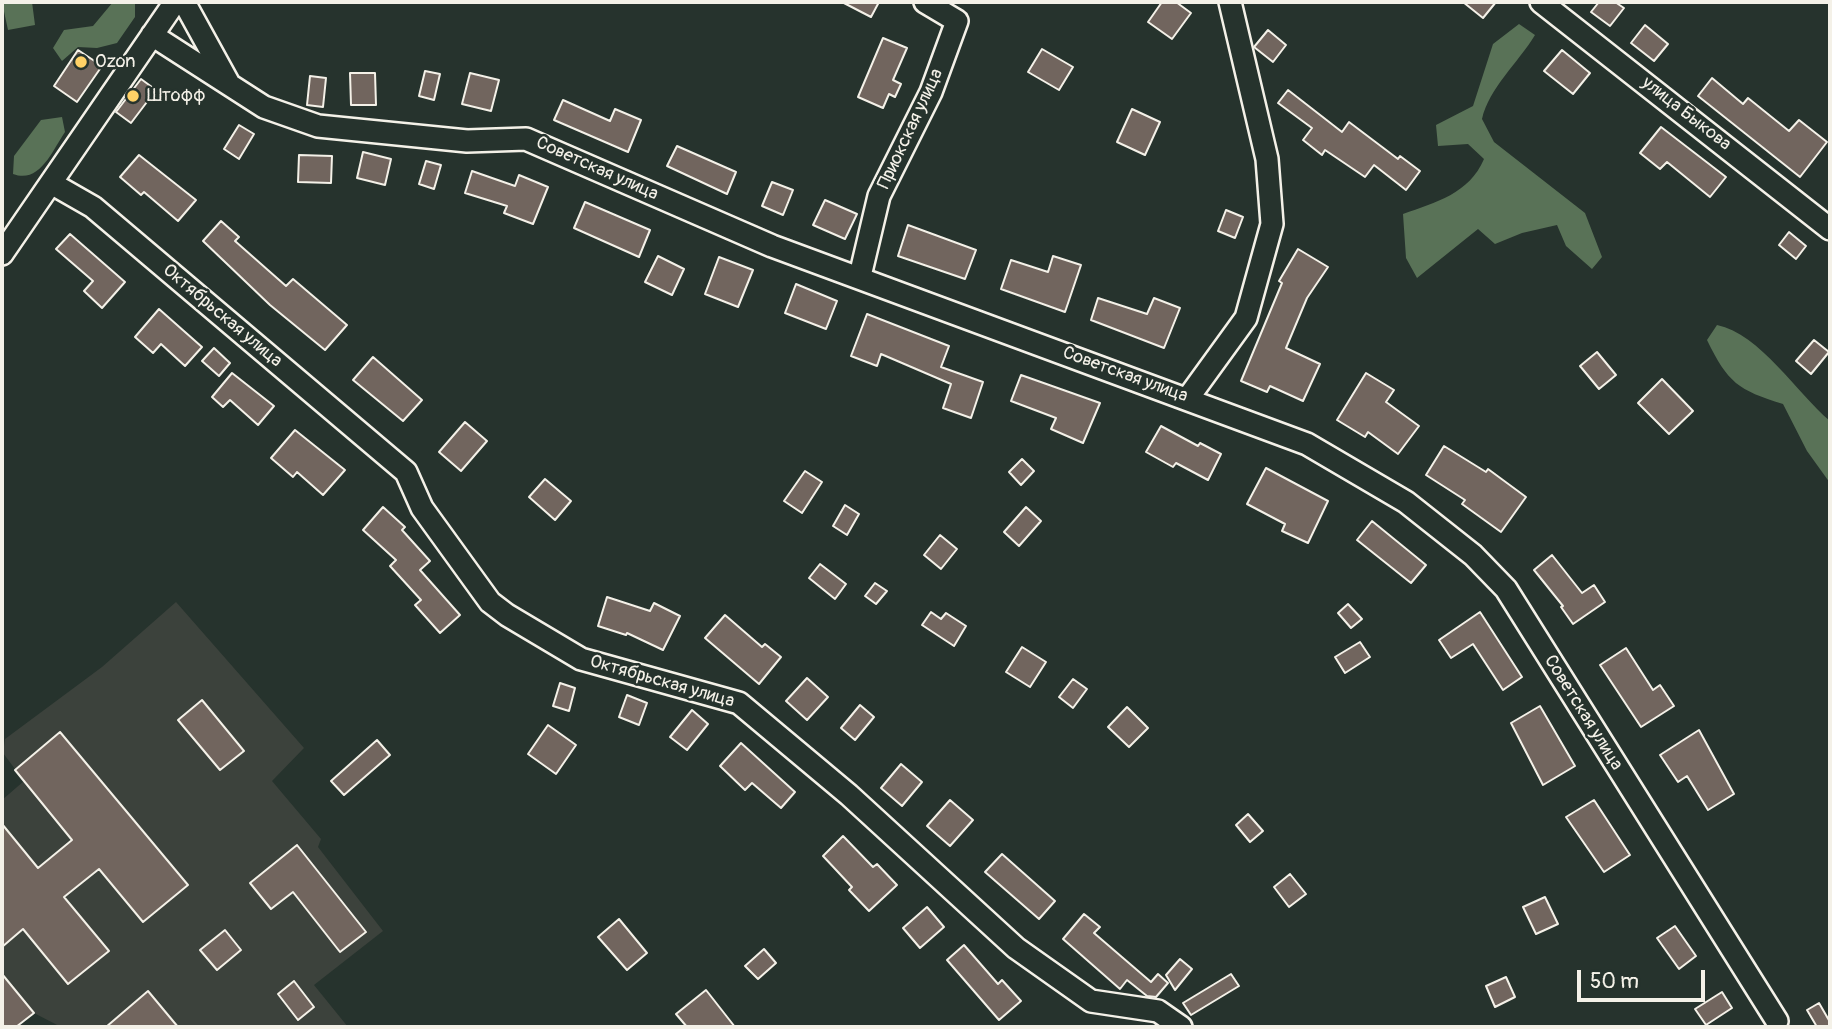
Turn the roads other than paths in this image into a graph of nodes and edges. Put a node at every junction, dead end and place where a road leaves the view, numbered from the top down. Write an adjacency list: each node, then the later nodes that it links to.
1 (175, 2): 6 (street)
2 (184, 2): 7 (street, Советская улица)
3 (925, 2): 11 (street, Приокская улица)
4 (1230, 2): 12 (street)
5 (1541, 2): 9 (street, улица Быкова)
6 (152, 35): 7 (street, Советская улица); 8 (street)
7 (229, 84): 11 (street, Советская улица)
8 (51, 183): 10 (street); 14 (street, Октябрьская улица)
9 (1830, 229)
10 (2, 254)
11 (860, 276): 12 (street, Советская улица)
12 (1188, 398): 13 (street, Советская улица)
13 (1780, 1025)
14 (1181, 1027)

